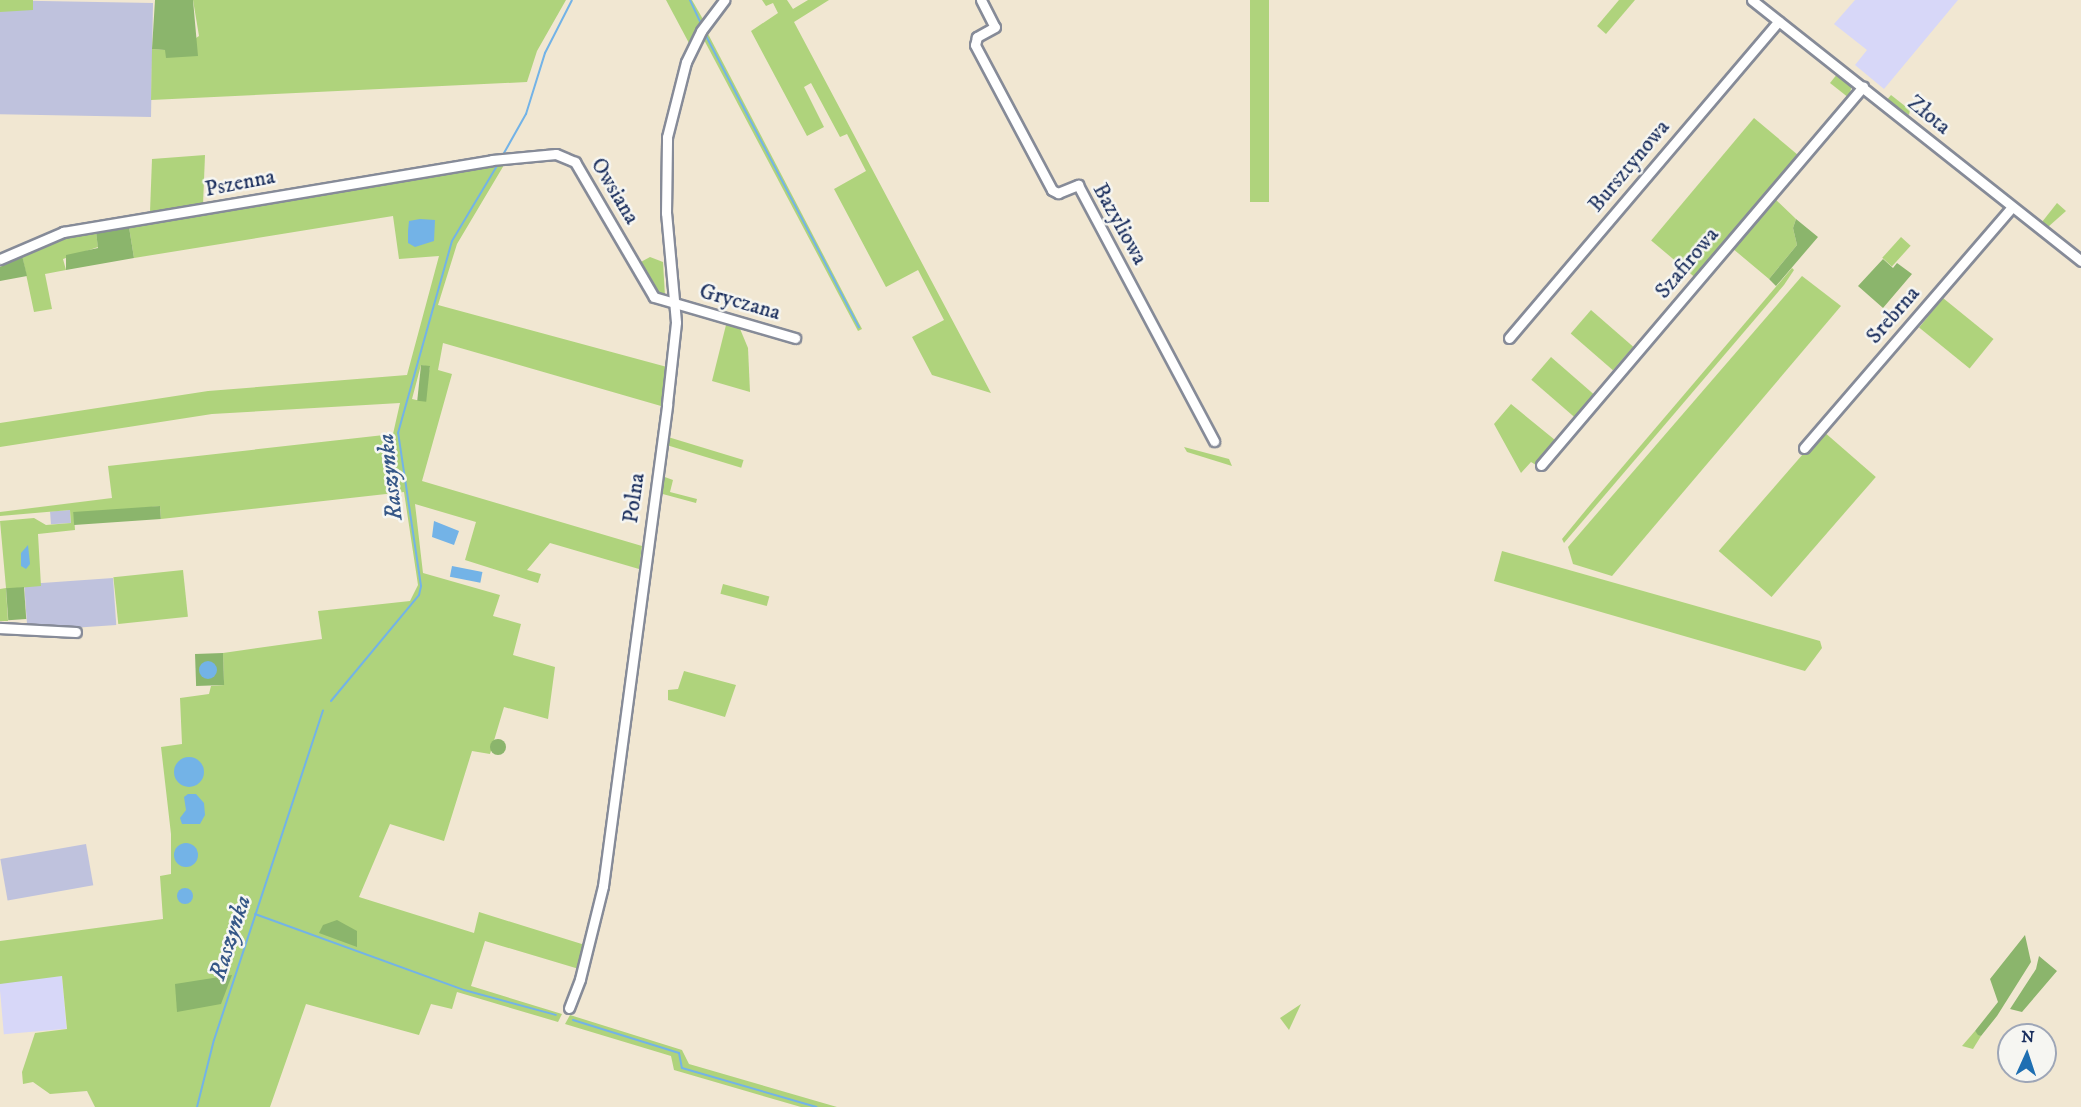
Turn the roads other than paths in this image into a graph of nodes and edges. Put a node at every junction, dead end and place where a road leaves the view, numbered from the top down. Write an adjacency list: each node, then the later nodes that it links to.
1 (724, 0): 10 (street, Polna)
2 (981, 0): 13 (street, Bazyliowa)
3 (1752, 0): 4 (street, Złota)
4 (1779, 21): 5 (street, Złota); 12 (street, Bursztynowa)
5 (1863, 87): 7 (street, Złota); 15 (street, Szafirowa)
6 (492, 160): 8 (street, Pszenna); 10 (street, Owsiana)
7 (2012, 207): 9 (street, Złota); 14 (street, Srebrna)
8 (0, 259)
9 (2081, 261)
10 (674, 304): 11 (street, Gryczana); 18 (street, Polna)
11 (795, 338)
12 (1509, 338)
13 (1214, 441)
14 (1804, 448)
15 (1541, 465)
16 (0, 628): 17 (street)
17 (76, 632)
18 (569, 1008)

